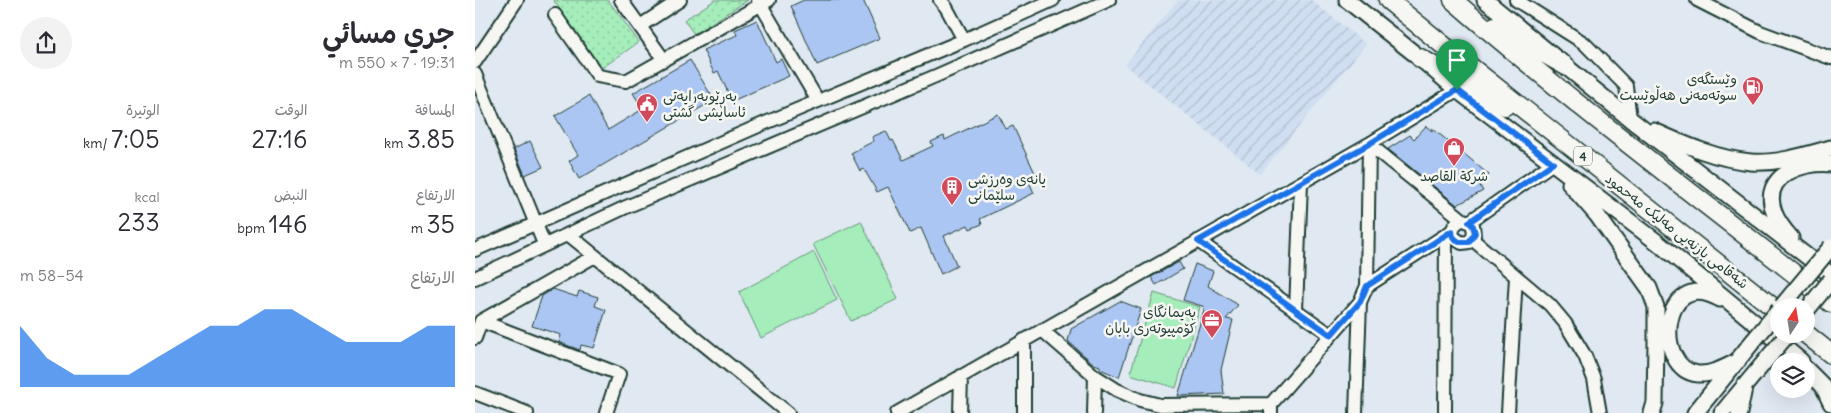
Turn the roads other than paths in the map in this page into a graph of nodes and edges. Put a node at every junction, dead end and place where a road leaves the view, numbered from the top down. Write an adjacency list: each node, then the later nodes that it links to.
1 (517, 0): 20 (street)
2 (621, 0): 15 (street)
3 (680, 0): 15 (street)
4 (940, 0): 16 (street)
5 (1053, 0): 16 (street)
6 (1109, 0): 26 (street)
7 (1347, 0): 17 (main road)
8 (1388, 0): 27 (highway, شەقامی بازنەیی مەلیک مەحمود / 4)
9 (1485, 0): 21 (main road)
10 (1516, 0): 25 (street)
11 (1697, 0): 18 (street)
12 (762, 2): 19 (street); 24 (street)
13 (1456, 3): 21 (highway); 52 (highway)
14 (555, 15): 19 (street)
15 (640, 26): 19 (street)
16 (965, 40): 24 (street)
17 (1420, 58): 23 (main road); 27 (highway)
18 (1831, 58)
19 (663, 60)
20 (475, 62)
21 (1566, 66): 25 (main road)
22 (475, 74): 34 (street)
23 (1457, 90): 28 (street); 30 (main road)
24 (813, 103): 26 (street); 34 (street)
25 (1629, 119): 29 (main road); 42 (main road)
26 (817, 126): 36 (street)
27 (1553, 133): 53 (highway, شەقامی بازنەیی مەلیک مەحمود / 4)
28 (1369, 144): 32 (street); 33 (street); 48 (street)
29 (1831, 148)
30 (1553, 163): 33 (street); 55 (main road); 88 (main road)
31 (1831, 164): 42 (main road)
32 (1301, 183): 38 (street); 54 (street)
33 (1466, 221): 35 (street); 37 (street)
34 (535, 224): 39 (street); 41 (street)
35 (1449, 233): 37 (street); 48 (street); 85 (street)
36 (568, 234): 39 (street); 43 (street)
37 (1472, 239): 46 (street)
38 (1198, 241): 54 (street); 58 (street)
39 (544, 244): 44 (street)
40 (1831, 247): 49 (main road, bridge)
41 (475, 250)
42 (1805, 254): 45 (main road)
43 (595, 256): 56 (street); 79 (street)
44 (479, 273)
45 (1831, 275)
46 (1516, 277): 86 (street); 87 (street)
47 (1831, 280): 50 (main road, bridge)
48 (1367, 286): 51 (street)
49 (1789, 298)
50 (1815, 300)
51 (1360, 302): 59 (street); 84 (street)
52 (1831, 303)
53 (1770, 304)
54 (1296, 310): 59 (street)
55 (1740, 311): 64 (main road); 66 (main road)
56 (481, 321): 60 (street); 78 (street)
57 (1770, 321): 66 (main road, bridge)
58 (1042, 330): 61 (street); 69 (street)
59 (1331, 335): 75 (street)
60 (475, 338)
61 (1024, 340): 68 (street); 82 (street)
62 (1815, 341): 65 (highway)
63 (1780, 343): 71 (main road, bridge)
64 (1791, 353)
65 (1831, 354)
66 (1738, 361): 89 (main road)
67 (1815, 375): 72 (main road)
68 (961, 376): 80 (street); 81 (street)
69 (1095, 376): 76 (street); 83 (street)
70 (1815, 378): 74 (main road)
71 (1747, 382): 90 (main road); 91 (main road)
72 (1831, 387)
73 (475, 393): 77 (street)
74 (1831, 403)
75 (1271, 408): 76 (street)
76 (1160, 409)
77 (527, 413)
78 (606, 413)
79 (788, 413)
80 (897, 413)
81 (960, 413)
82 (1024, 413)
83 (1094, 413)
84 (1356, 413)
85 (1445, 413)
86 (1508, 413)
87 (1600, 413)
88 (1652, 413)
89 (1695, 413)
90 (1722, 413)
91 (1739, 413)

